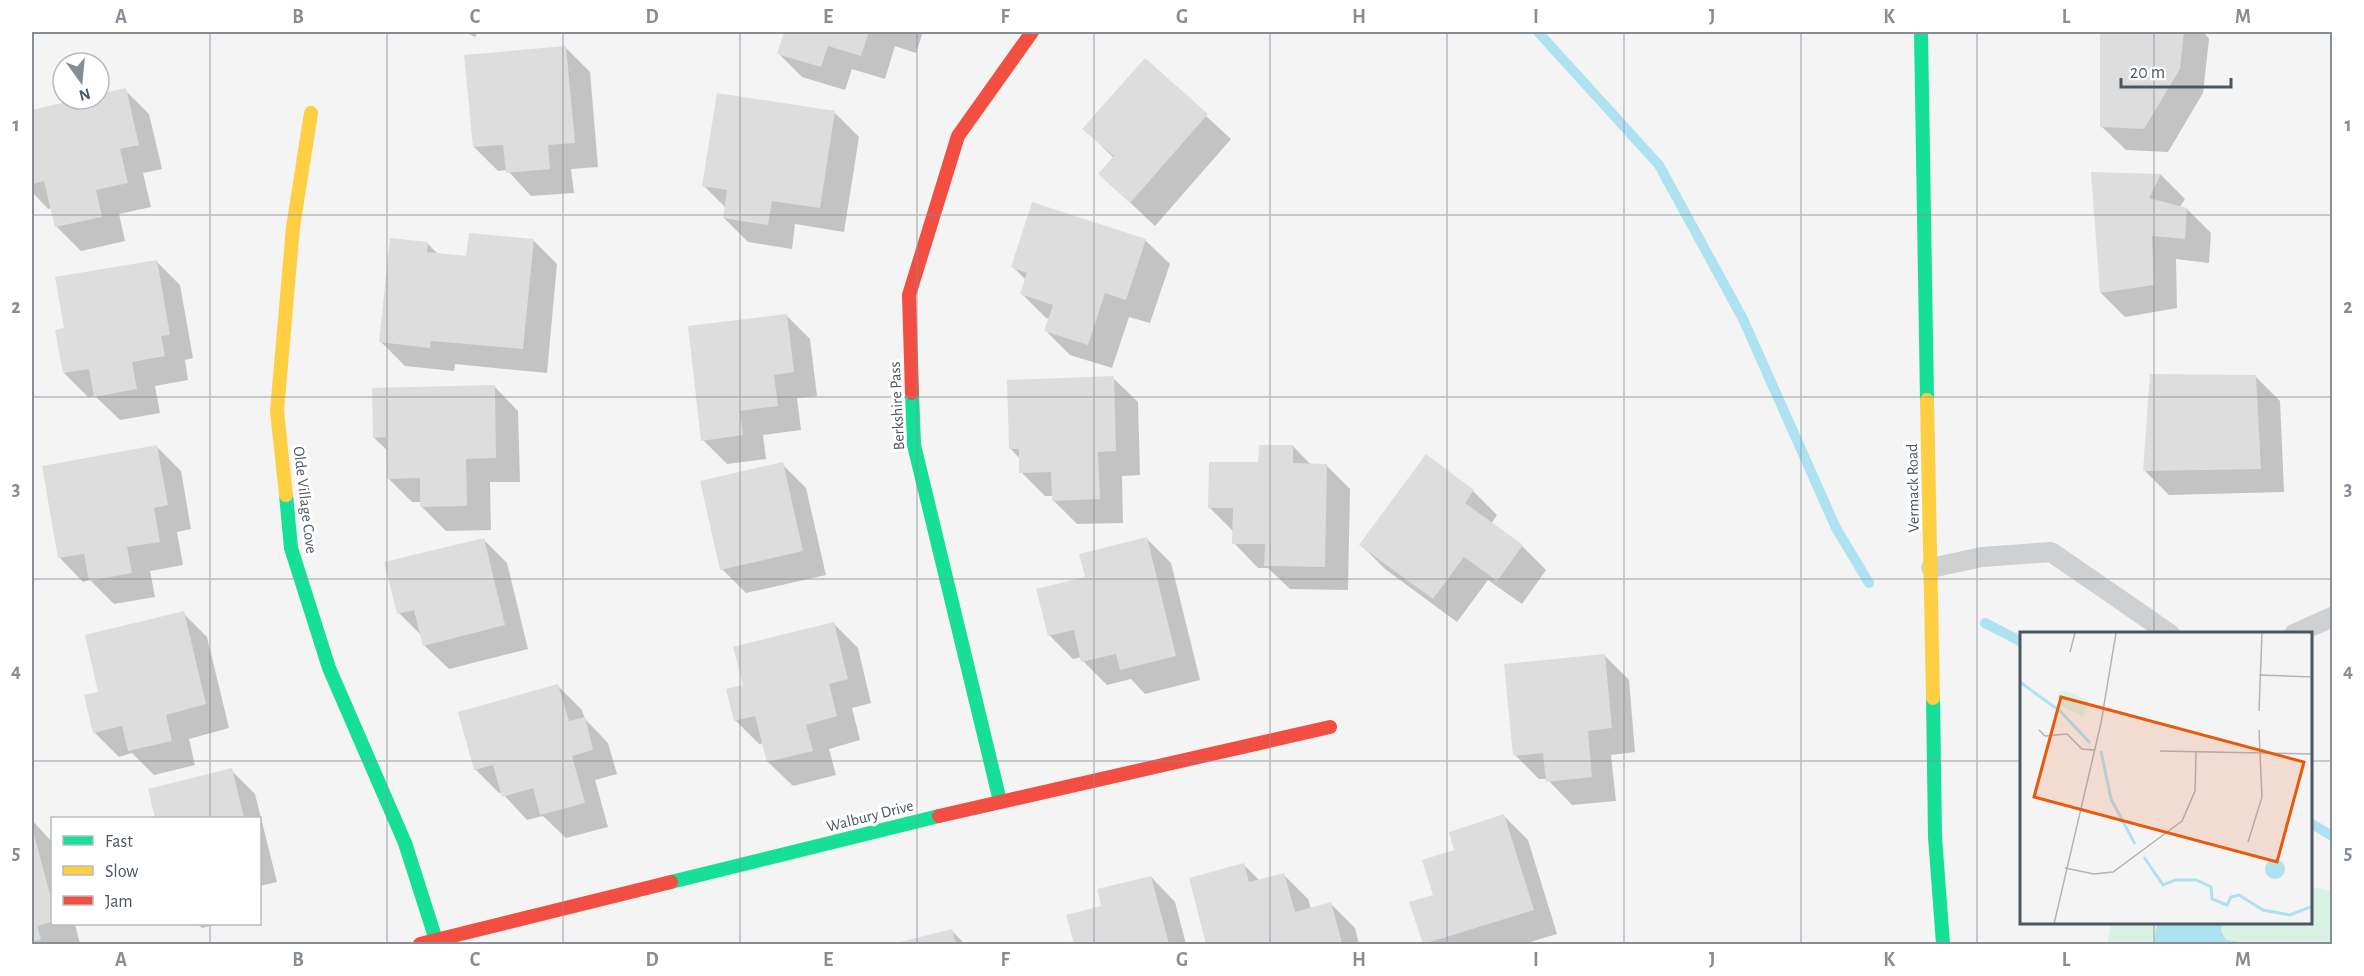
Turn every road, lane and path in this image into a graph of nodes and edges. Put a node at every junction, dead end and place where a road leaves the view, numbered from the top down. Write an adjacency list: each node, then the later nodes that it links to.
1 (1032, 32): 9 (street, Berkshire Pass)
2 (1922, 32): 4 (street, Vermack Road)
3 (311, 113): 10 (street, Olde Village Cove)
4 (1931, 568): 6 (lane); 11 (street, Vermack Road)
5 (2332, 617): 7 (lane)
6 (2167, 632)
7 (2298, 632)
8 (1330, 727): 9 (street, Walbury Drive)
9 (1000, 801): 10 (street, Walbury Drive)
10 (431, 943)
11 (1942, 945)

